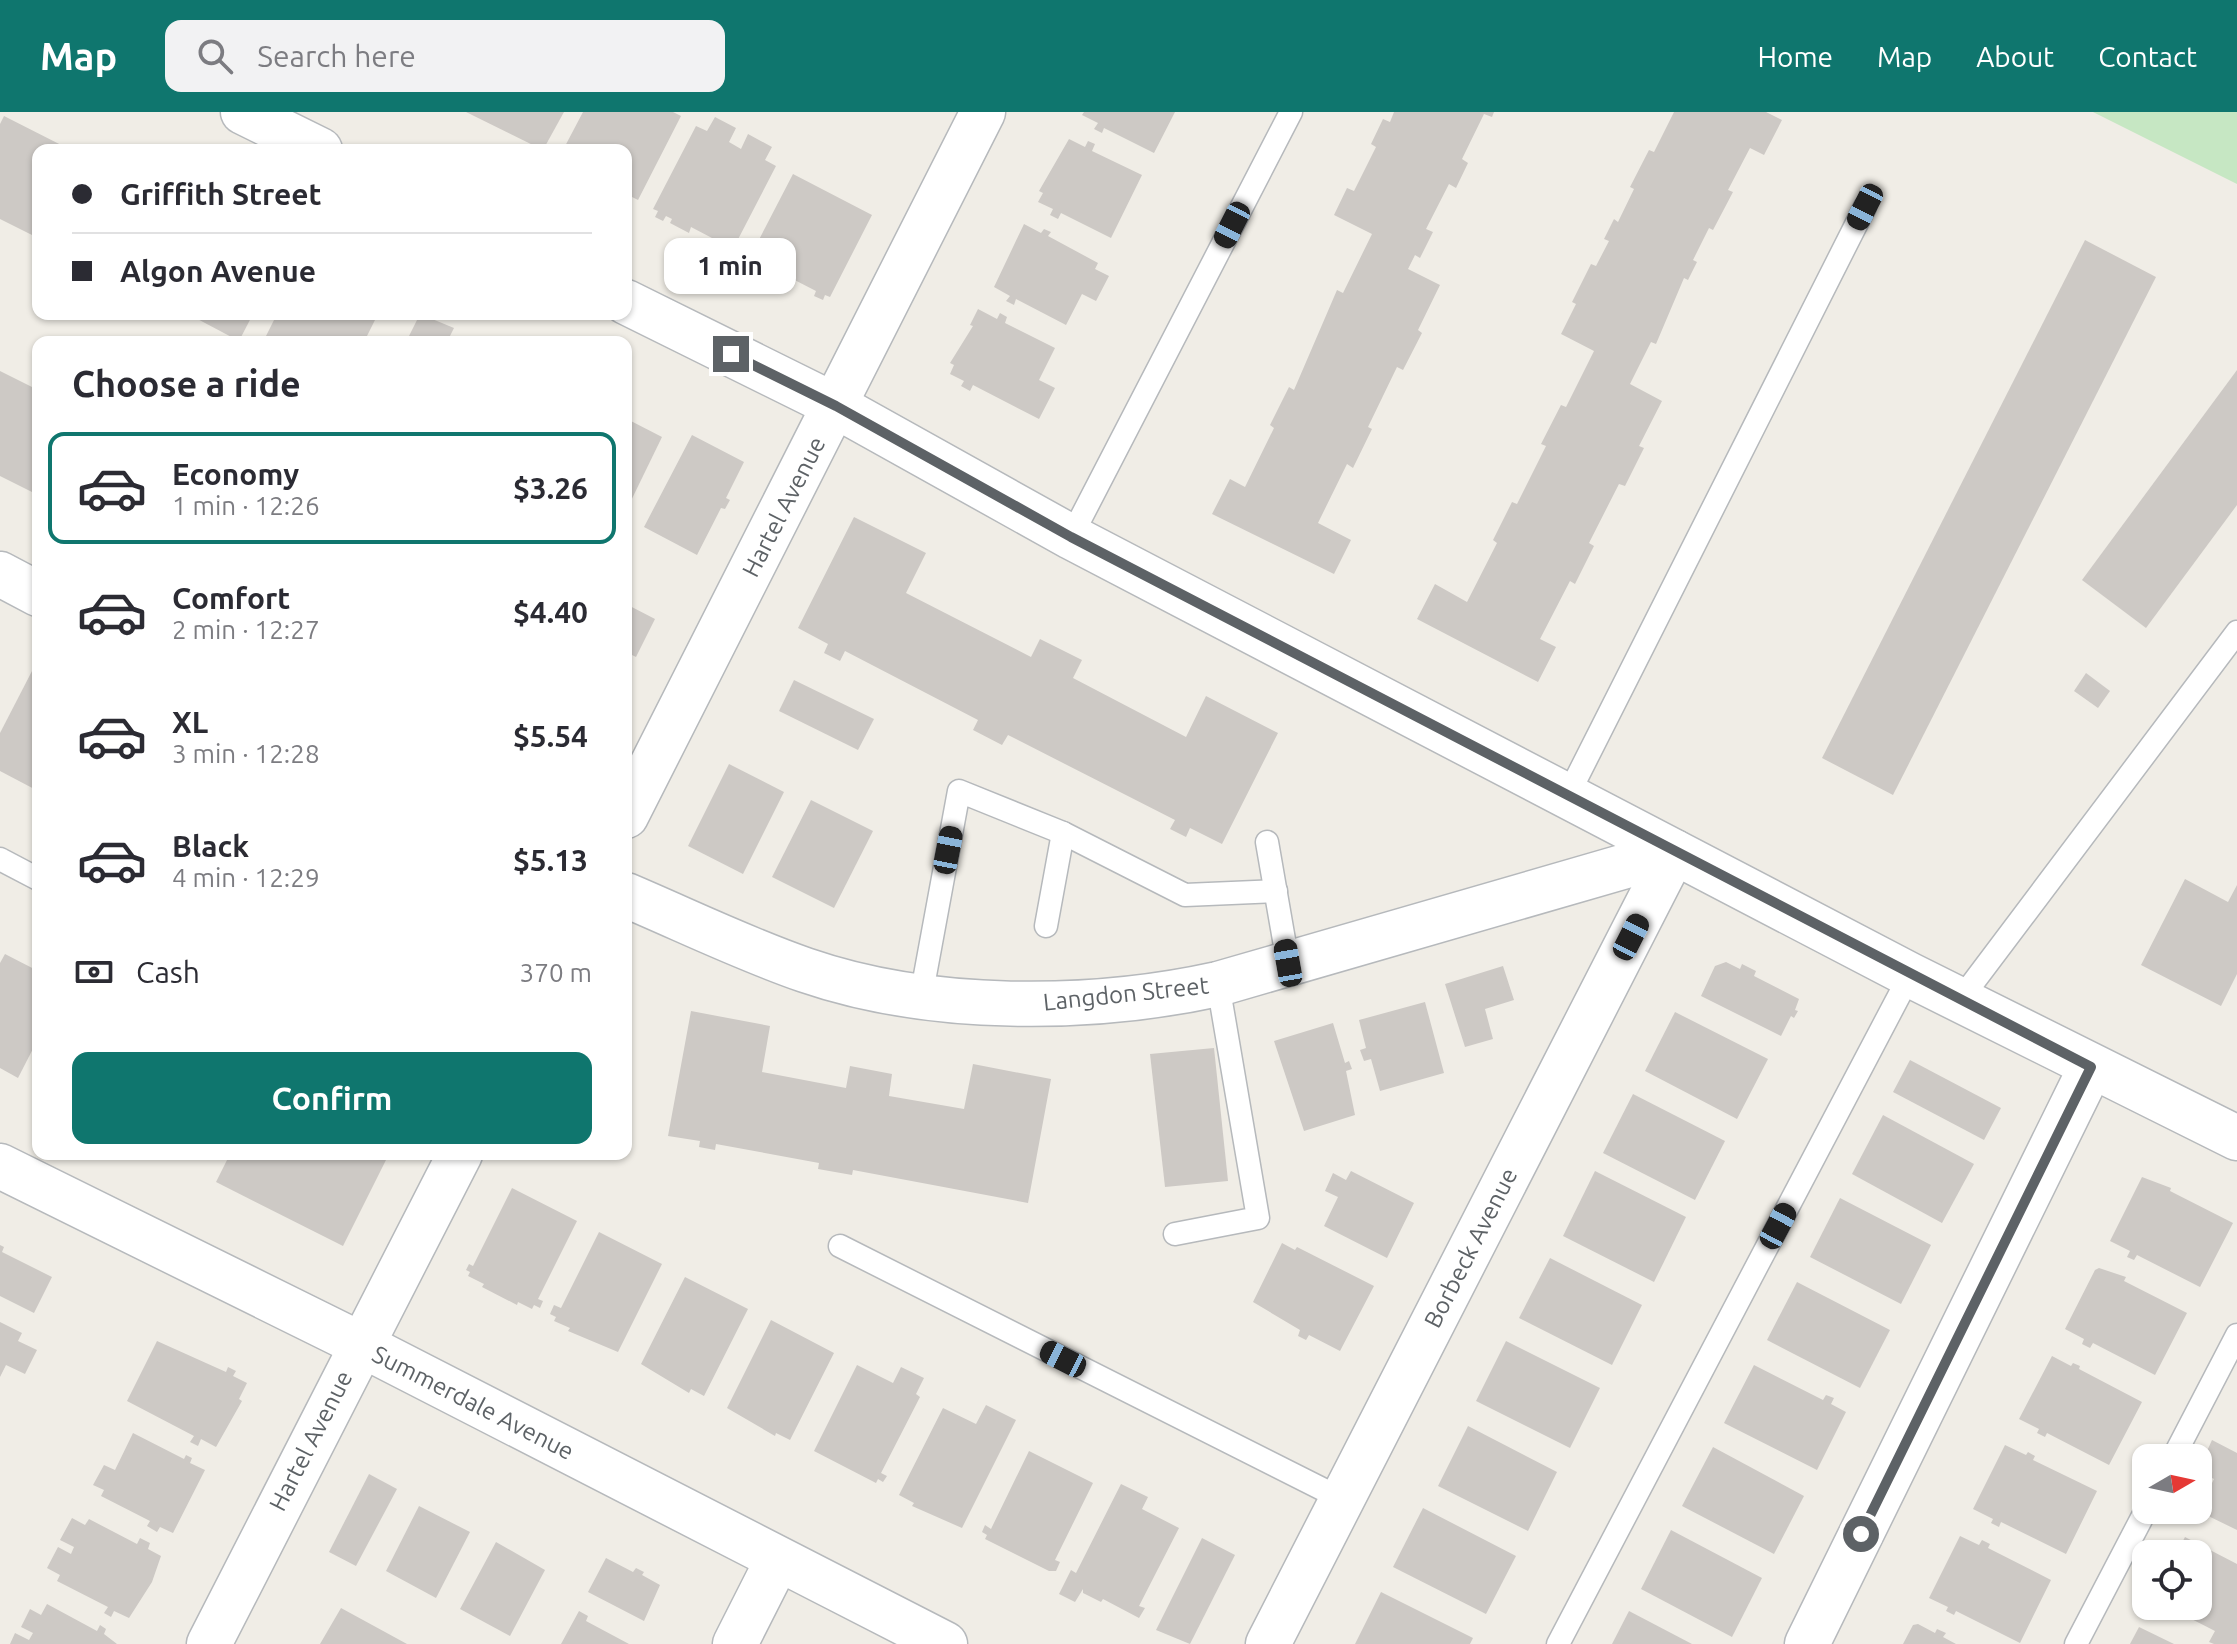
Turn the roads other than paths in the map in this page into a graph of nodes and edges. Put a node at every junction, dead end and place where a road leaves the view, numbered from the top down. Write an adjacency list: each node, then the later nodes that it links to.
1 (243, 112): 4 (street)
2 (983, 112): 7 (street, Hartel Avenue)
3 (1291, 112): 8 (lane)
4 (308, 144)
5 (1865, 207): 12 (lane)
6 (632, 305): 7 (street)
7 (836, 406): 8 (street); 13 (street, Hartel Avenue)
8 (1071, 537): 12 (street)
9 (0, 574): 10 (street)
10 (32, 591)
11 (2237, 632): 26 (lane)
12 (1567, 797): 16 (street)
13 (632, 804)
14 (1063, 833): 19 (lane); 21 (lane); 25 (lane)
15 (1267, 842): 19 (lane)
16 (1674, 852): 22 (street, Langdon Street); 23 (street); 36 (street, Borbeck Avenue)
17 (0, 859): 18 (lane)
18 (32, 876)
19 (1276, 891): 22 (lane)
20 (632, 898): 25 (street, Langdon Street)
21 (1046, 926)
22 (1288, 963): 24 (street, Langdon Street)
23 (1910, 975): 26 (street); 43 (lane)
24 (1218, 984): 25 (street, Langdon Street); 31 (lane)
25 (921, 997)
26 (1960, 1000): 27 (street)
27 (2091, 1067): 28 (street); 44 (street)
28 (2237, 1138)
29 (457, 1160): 34 (street, Hartel Avenue)
30 (0, 1166): 34 (street, Summerdale Avenue)
31 (1175, 1234)
32 (840, 1246): 36 (lane)
33 (2237, 1335): 35 (lane)
34 (360, 1344): 38 (street, Summerdale Avenue); 39 (street, Hartel Avenue)
35 (2180, 1444)
36 (1342, 1499): 42 (street, Borbeck Avenue)
37 (2139, 1524): 45 (lane)
38 (777, 1561): 40 (street); 41 (street, Summerdale Avenue)
39 (209, 1644)
40 (735, 1644)
41 (945, 1644)
42 (1268, 1644)
43 (1558, 1644)
44 (1807, 1644)
45 (2076, 1644)

